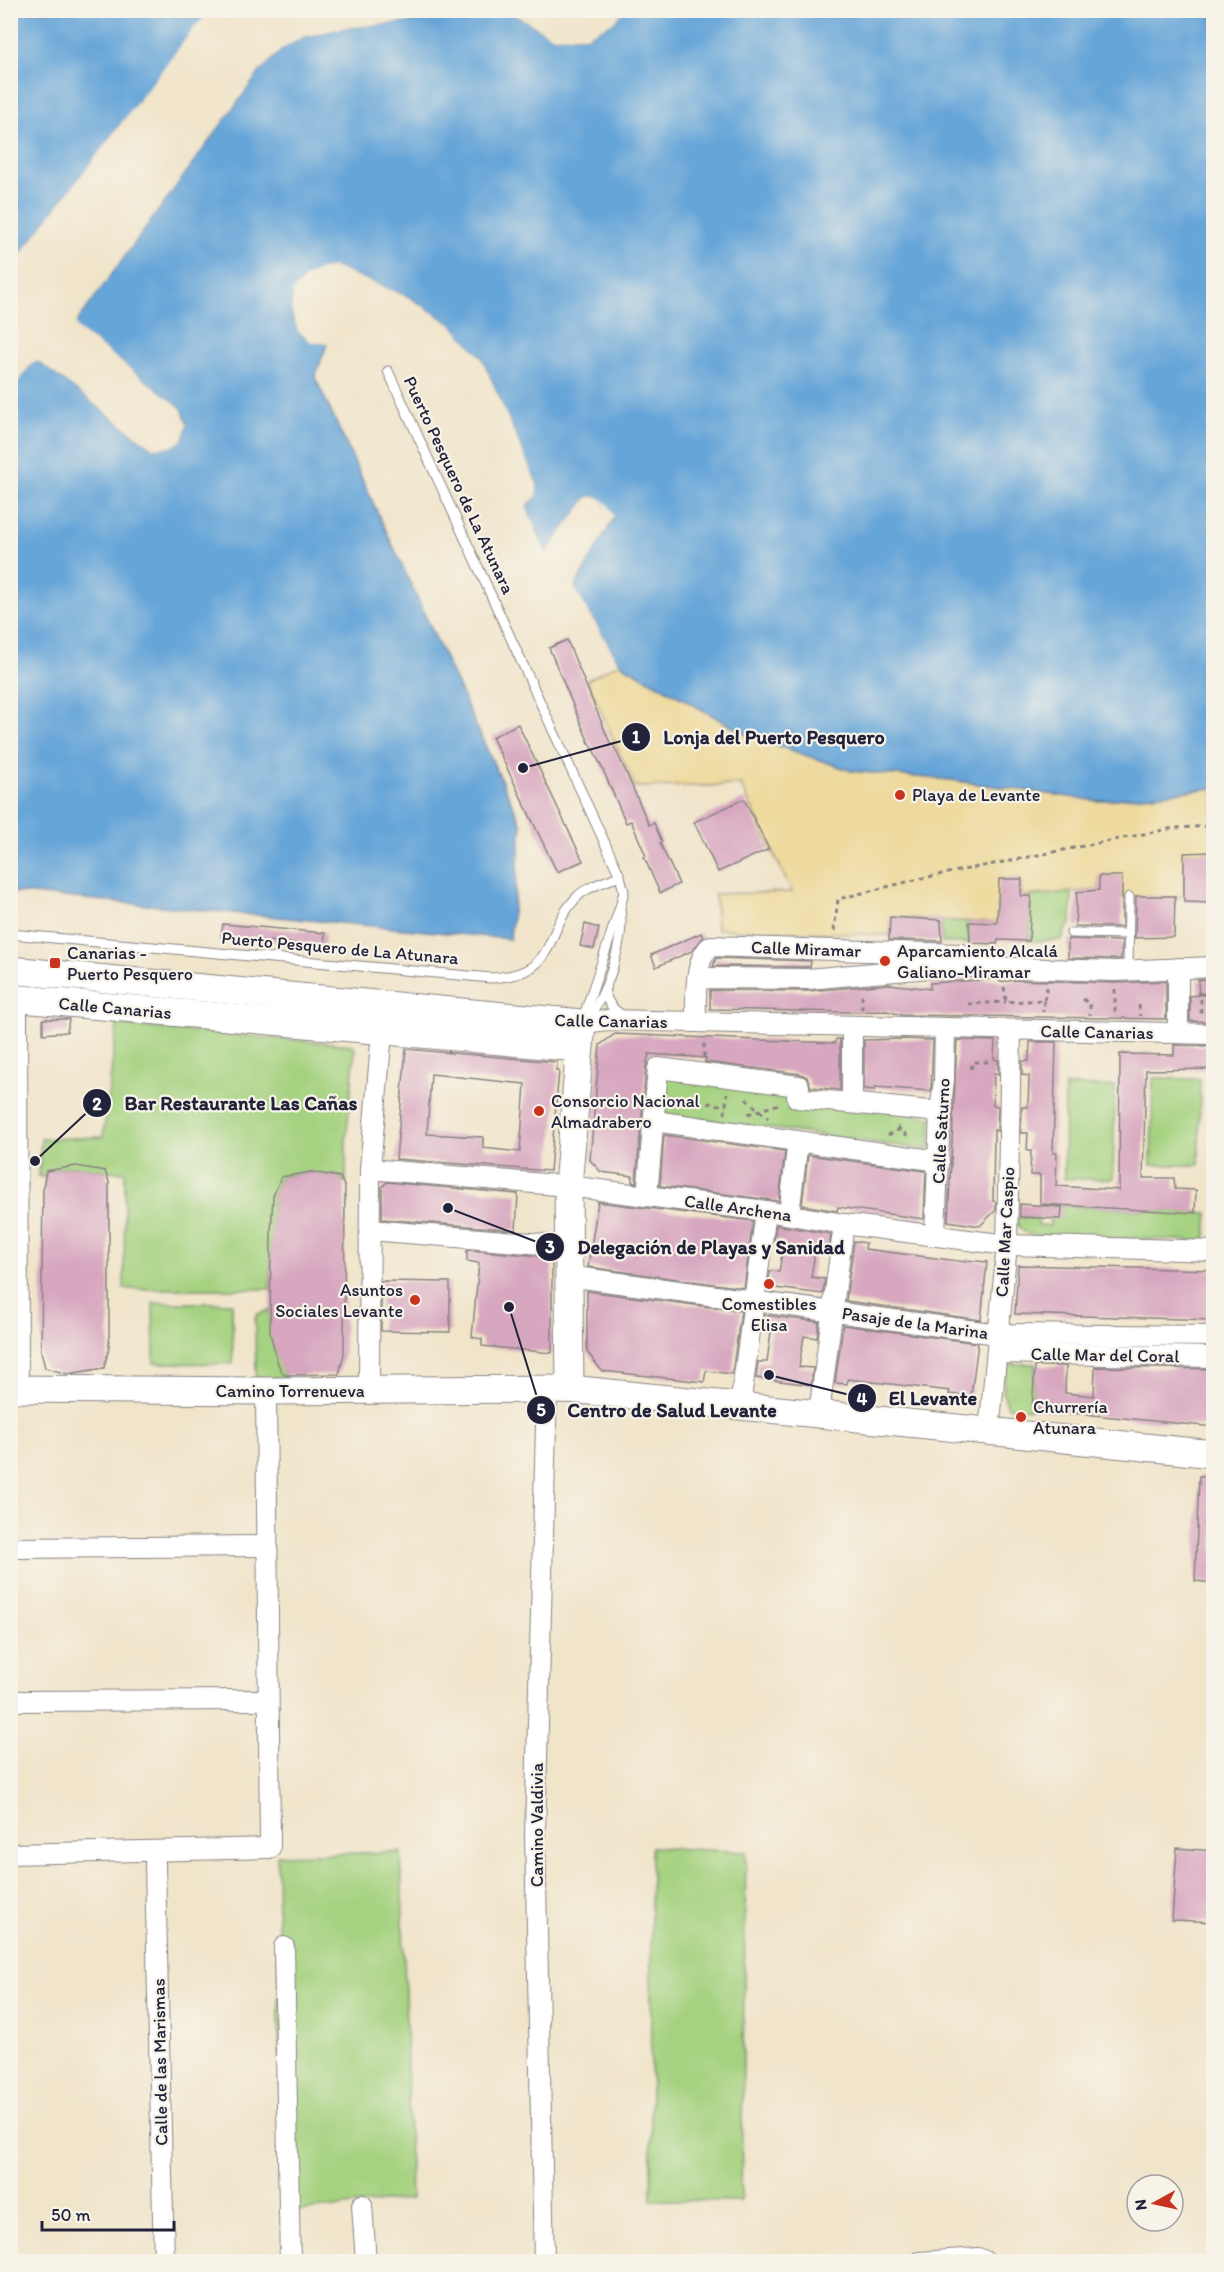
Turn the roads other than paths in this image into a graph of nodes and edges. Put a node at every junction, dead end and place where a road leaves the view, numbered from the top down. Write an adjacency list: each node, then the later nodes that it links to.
1 (388, 371): 2 (lane, Puerto Pesquero de La Atunara)
2 (620, 876): 4 (lane, Puerto Pesquero de La Atunara); 6 (lane, Puerto Pesquero de La Atunara)
3 (1129, 897): 7 (lane)
4 (620, 907): 14 (lane); 24 (lane)
5 (1071, 933): 7 (lane)
6 (10, 934)
7 (1128, 934): 12 (lane)
8 (1178, 968): 9 (street); 12 (street); 22 (street)
9 (1214, 968)
10 (1046, 969): 12 (street); 13 (street); 13 (street, Calle Miramar)
11 (10, 970): 24 (main road, Calle Canarias)
12 (1122, 970)
13 (698, 980): 17 (street, Calle Miramar)
14 (604, 990): 16 (lane); 24 (lane)
15 (14, 998): 21 (main road, Calle Canarias); 47 (street)
16 (632, 1021): 17 (street, Calle Canarias); 24 (street, Calle Canarias)
17 (700, 1022): 18 (street, Calle Canarias)
18 (857, 1026): 19 (street, Calle Canarias); 25 (street)
19 (945, 1028): 20 (street, Calle Canarias); 26 (street, Calle Saturno)
20 (1011, 1030): 22 (street, Calle Canarias); 38 (street, Calle Mar Caspio)
21 (382, 1032): 24 (main road, Calle Canarias); 30 (street)
22 (1178, 1033): 23 (street, Calle Canarias)
23 (1214, 1034)
24 (580, 1036): 31 (main road)
25 (859, 1103): 26 (street); 27 (street)
26 (940, 1112): 29 (street, Calle Saturno)
27 (654, 1121): 28 (street); 32 (street)
28 (795, 1140): 29 (street); 34 (street)
29 (939, 1161): 37 (street, Calle Saturno)
30 (370, 1169): 31 (street, Calle Archena); 36 (street)
31 (568, 1186): 32 (street, Calle Archena); 39 (main road)
32 (647, 1196): 33 (street, Calle Archena)
33 (766, 1211): 34 (street, Calle Archena); 42 (street)
34 (789, 1214): 35 (street, Calle Archena)
35 (844, 1224): 37 (street, Calle Archena); 43 (street)
36 (370, 1230): 39 (street); 49 (street)
37 (935, 1235): 38 (street, Calle Archena)
38 (1007, 1245): 40 (street, Calle Archena); 45 (street, Calle Mar Caspio)
39 (567, 1246): 41 (main road)
40 (1214, 1251)
41 (568, 1276): 42 (street, Pasaje de la Marina); 48 (main road)
42 (754, 1301): 43 (street, Pasaje de la Marina); 51 (street)
43 (832, 1311): 45 (street, Pasaje de la Marina); 52 (street)
44 (1214, 1336): 45 (street, Calle Mar del Coral)
45 (998, 1343): 46 (street, Calle Mar del Coral); 53 (street, Calle Mar Caspio)
46 (1214, 1357)
47 (14, 1389): 50 (main road, Camino Torrenueva)
48 (559, 1389): 49 (main road, Camino Torrenueva); 51 (main road, Camino Torrenueva); 66 (street, Camino Valdivia)
49 (369, 1390): 50 (main road, Camino Torrenueva)
50 (266, 1391): 55 (street)
51 (740, 1407): 52 (main road, Camino Torrenueva)
52 (819, 1413): 53 (main road, Camino Torrenueva)
53 (989, 1432): 54 (main road, Camino Torrenueva)
54 (1214, 1454)
55 (267, 1546): 56 (street); 57 (street)
56 (10, 1548)
57 (268, 1700): 58 (street); 59 (street)
58 (10, 1701)
59 (10, 1854)
60 (155, 1863): 63 (street, Calle de las Marismas)
61 (284, 1947): 64 (street)
62 (362, 2205): 65 (street)
63 (164, 2262)
64 (290, 2262)
65 (366, 2262)
66 (544, 2262)
67 (920, 2262): 68 (street)
68 (987, 2262)

